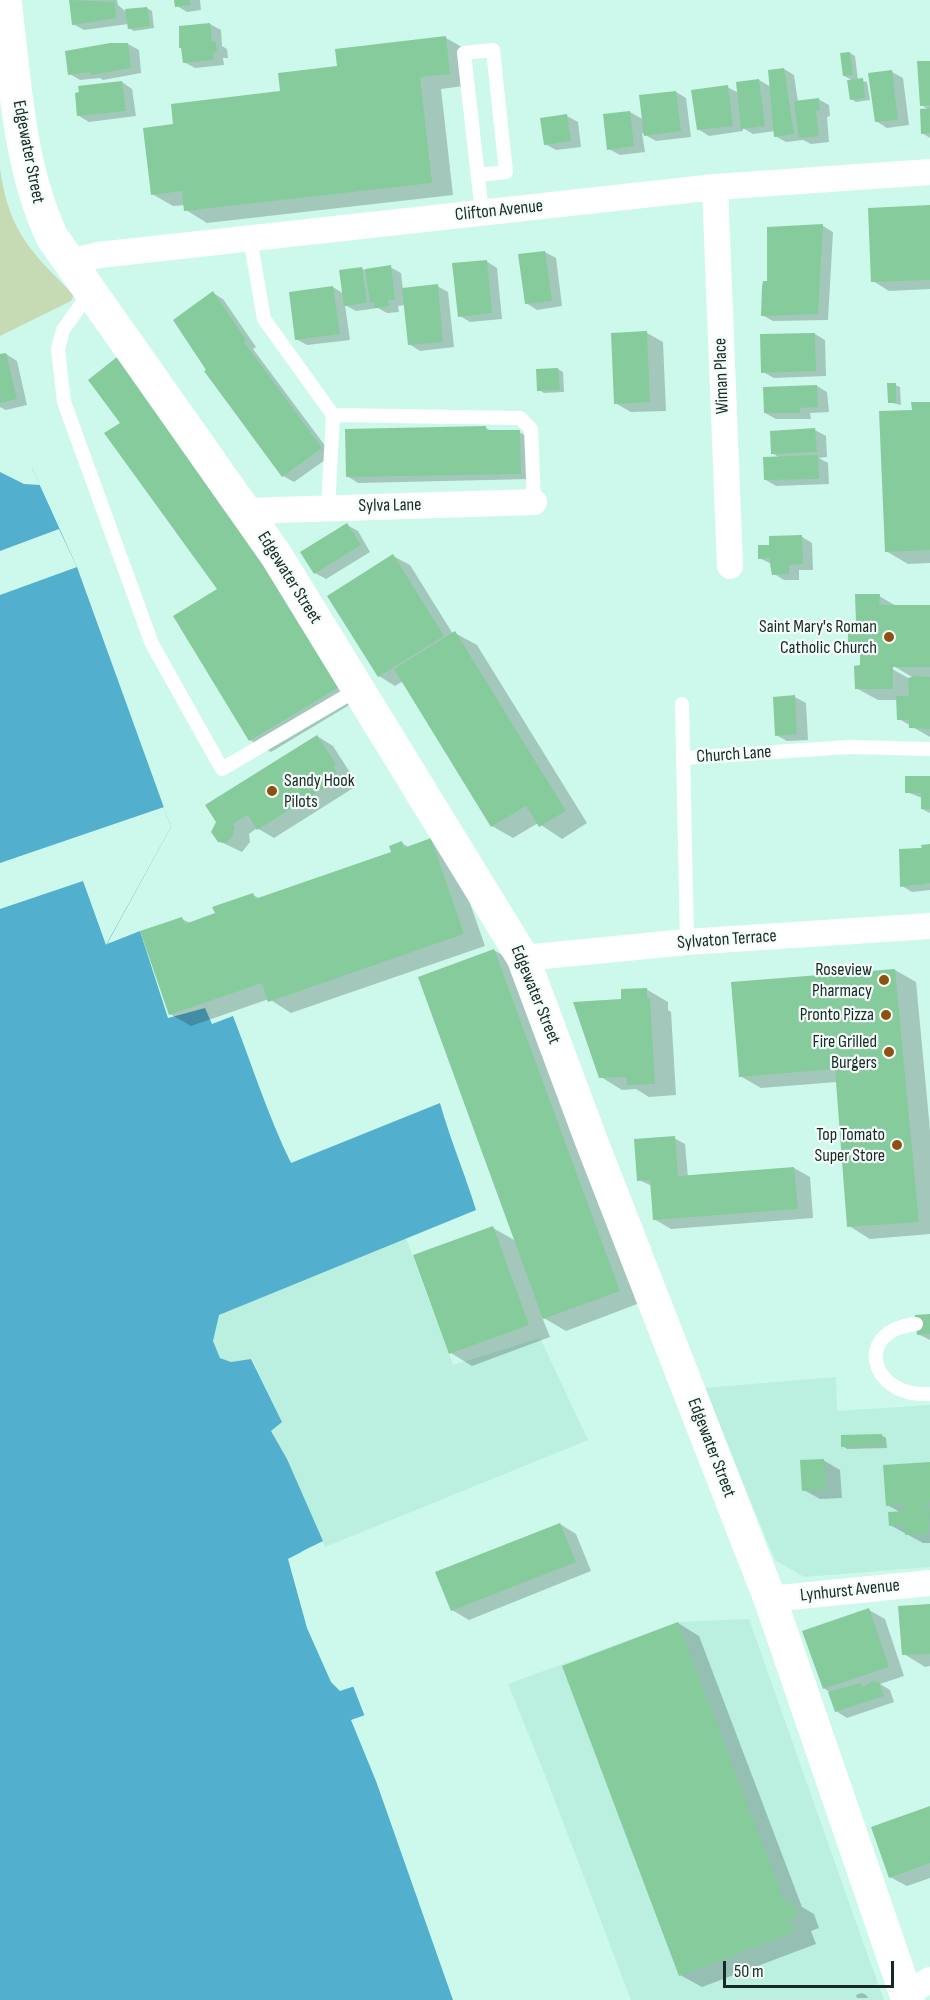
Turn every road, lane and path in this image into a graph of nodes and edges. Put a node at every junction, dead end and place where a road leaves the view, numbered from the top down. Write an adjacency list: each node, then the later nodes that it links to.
1 (5, 0): 7 (street, Edgewater Street)
2 (930, 172): 4 (street, Clifton Avenue)
3 (478, 175): 3 (lane); 5 (lane)
4 (716, 187): 5 (street, Clifton Avenue); 13 (street, Wiman Place)
5 (482, 213): 6 (street, Clifton Avenue)
6 (250, 238): 7 (street, Clifton Avenue); 9 (lane)
7 (69, 262): 8 (street, Edgewater Street)
8 (90, 292): 12 (street, Edgewater Street); 14 (lane)
9 (333, 415): 10 (lane); 11 (lane)
10 (534, 502): 11 (street, Sylva Lane)
11 (328, 508): 12 (street, Sylva Lane)
12 (246, 511): 14 (street, Edgewater Street)
13 (730, 566)
14 (358, 689): 20 (street, Edgewater Street)
15 (682, 704): 17 (lane)
16 (930, 749): 17 (lane, Church Lane)
17 (685, 758): 19 (lane, Church Lane)
18 (930, 926): 19 (street, Sylvaton Terrace)
19 (687, 942): 20 (street, Sylvaton Terrace)
20 (523, 958): 24 (street, Edgewater Street)
21 (916, 1324): 22 (lane)
22 (930, 1395)
23 (930, 1583): 24 (street, Lynhurst Avenue)
24 (770, 1599): 25 (street, Edgewater Street)
25 (914, 1991)

